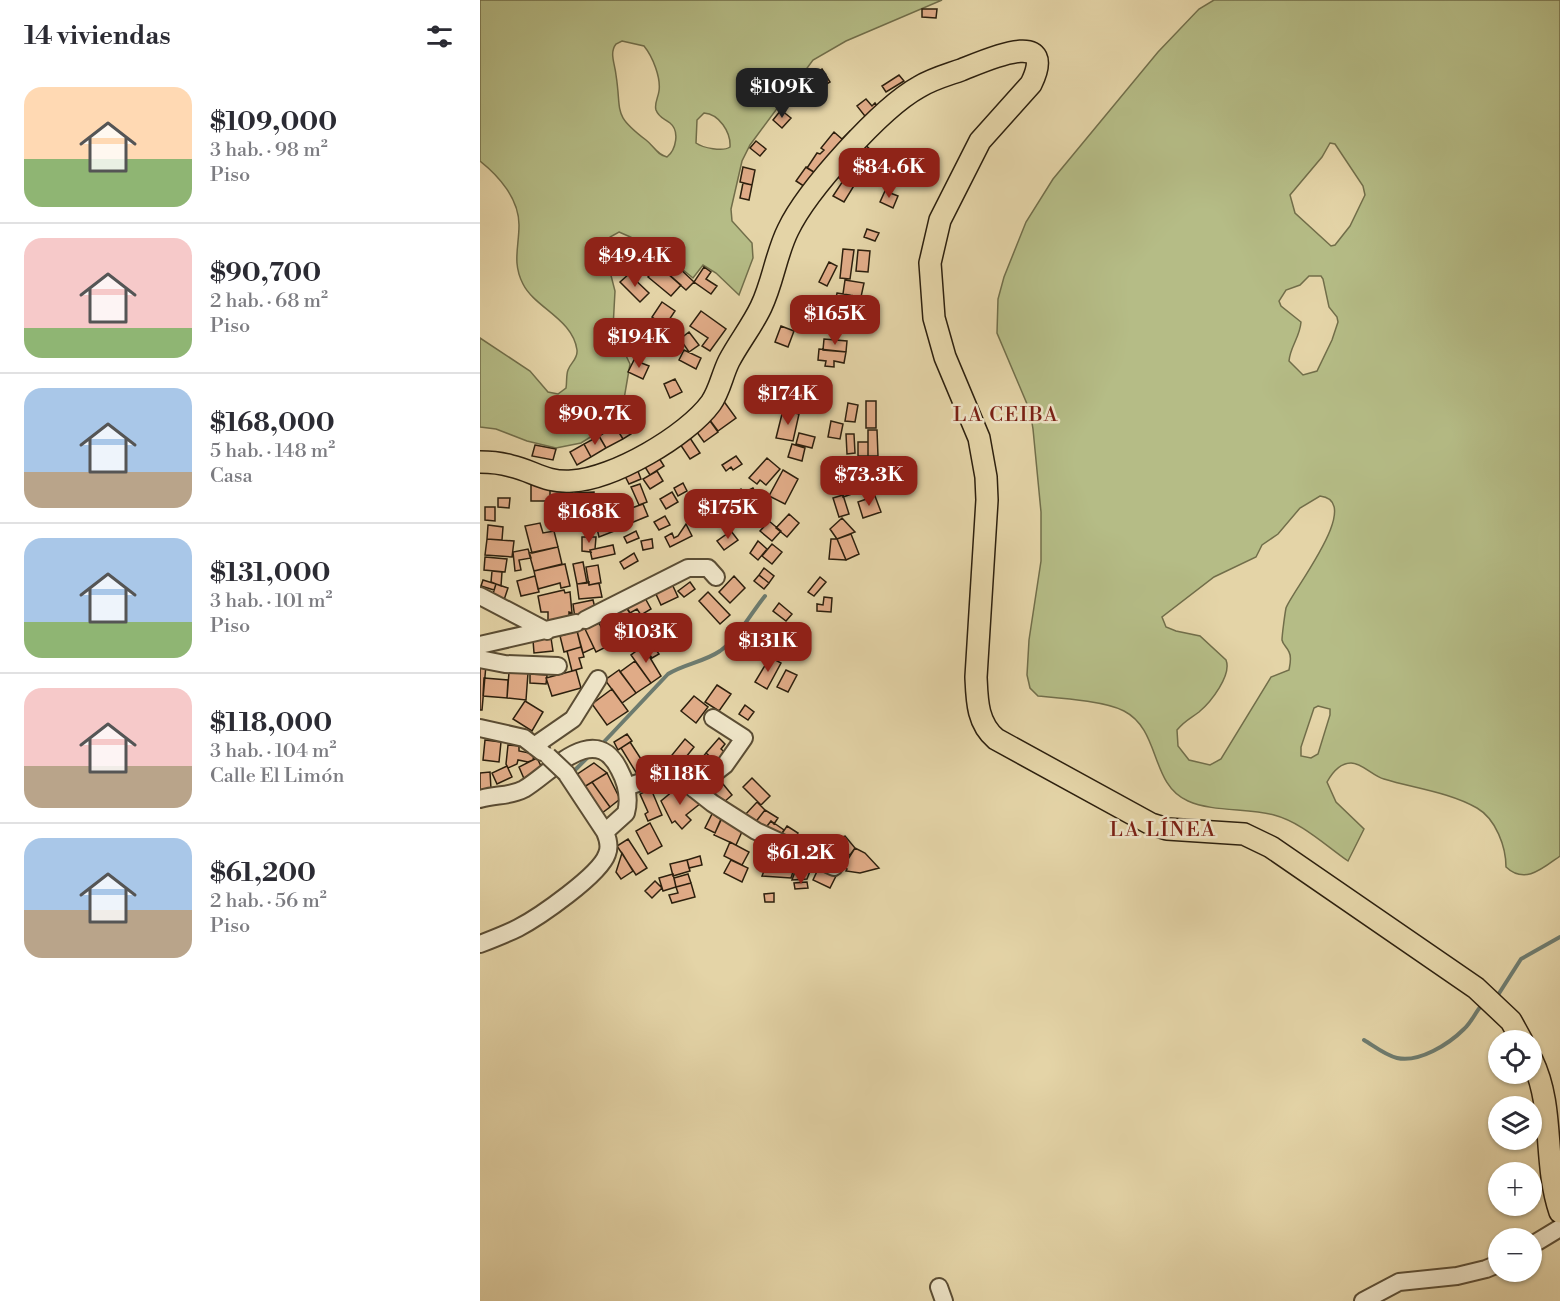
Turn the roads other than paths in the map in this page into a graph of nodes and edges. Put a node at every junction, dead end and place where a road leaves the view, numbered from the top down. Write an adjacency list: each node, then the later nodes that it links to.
1 (480, 462): 2 (main road)
2 (513, 466): 3 (street); 20 (main road)
3 (480, 473)
4 (716, 577): 6 (street)
5 (480, 596): 6 (street)
6 (547, 631): 7 (street)
7 (480, 645)
8 (480, 659): 9 (street)
9 (558, 666)
10 (598, 679): 13 (street)
11 (713, 718): 15 (street)
12 (480, 728): 13 (street)
13 (541, 751): 17 (street, bridge)
14 (626, 787): 15 (street); 16 (street); 17 (street)
15 (694, 789): 18 (street)
16 (480, 799)
17 (605, 832): 19 (street)
18 (834, 867)
19 (480, 944)
20 (1516, 1030)
21 (1540, 1084): 22 (main road)
22 (1560, 1212)
23 (1560, 1228): 24 (street)
24 (1542, 1239)
25 (1488, 1268): 26 (street)
26 (1363, 1301)

